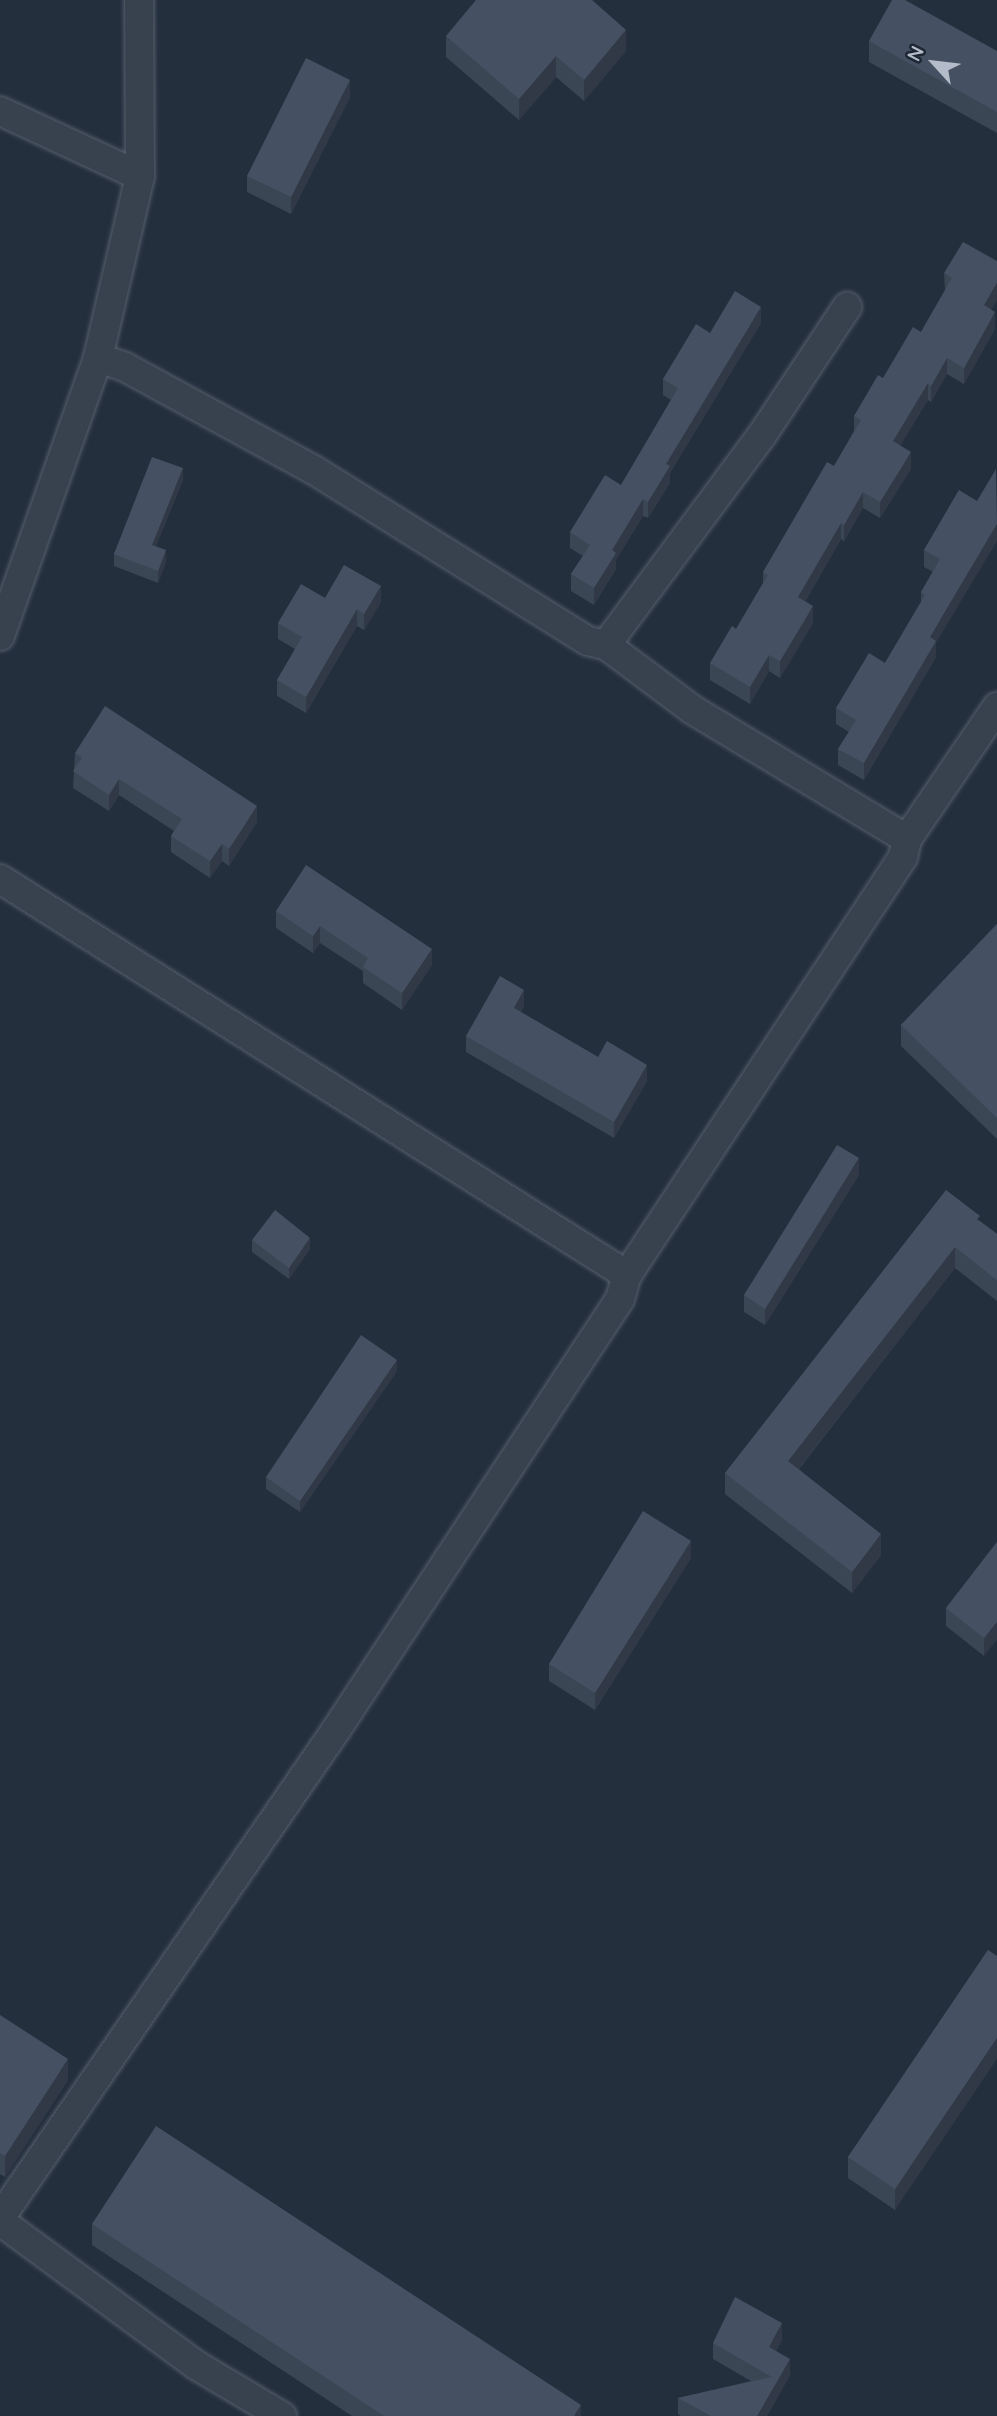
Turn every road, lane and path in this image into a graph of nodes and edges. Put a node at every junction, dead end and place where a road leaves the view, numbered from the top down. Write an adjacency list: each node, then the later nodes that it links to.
1 (139, 0): 3 (street)
2 (0, 111): 3 (street)
3 (140, 176): 5 (street)
4 (847, 307): 7 (street)
5 (98, 358): 6 (street); 7 (street)
6 (0, 636)
7 (606, 645): 9 (street)
8 (997, 707): 9 (street)
9 (907, 839): 11 (street)
10 (0, 879): 11 (street)
11 (627, 1275): 12 (street)
12 (0, 2220): 13 (street)
13 (282, 2416)

